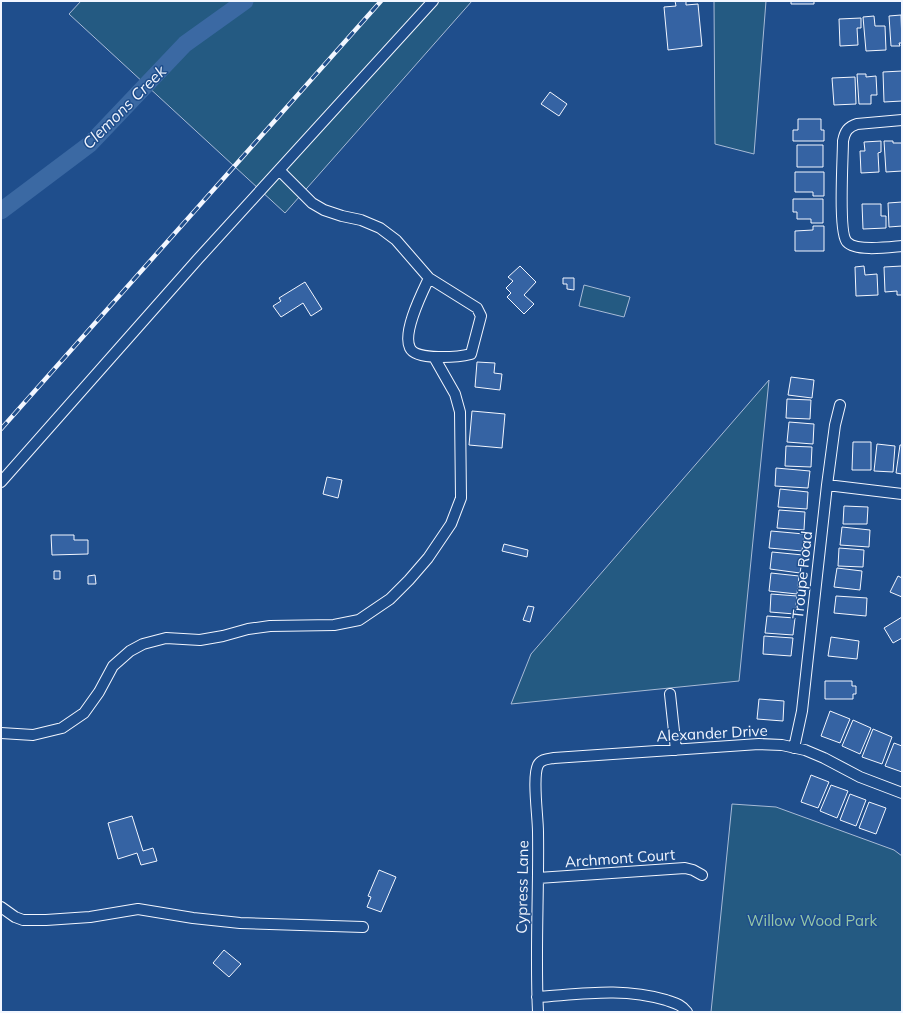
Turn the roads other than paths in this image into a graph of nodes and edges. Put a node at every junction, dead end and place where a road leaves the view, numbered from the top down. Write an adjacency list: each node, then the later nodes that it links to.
1 (433, 1): 3 (street)
2 (902, 120): 4 (street)
3 (279, 170): 5 (street); 8 (street)
4 (902, 246)
5 (429, 278): 6 (street); 6 (street)
6 (434, 357): 12 (street)
7 (840, 405): 9 (street, Troupe Road)
8 (1, 482)
9 (827, 485): 10 (street); 13 (street, Troupe Road)
10 (902, 494)
11 (670, 694): 14 (street)
12 (1, 733)
13 (794, 748): 14 (street, Alexander Drive); 16 (street, Alexander Drive)
14 (676, 750): 15 (street, Alexander Drive)
15 (539, 763): 18 (street, Cypress Lane)
16 (902, 793)
17 (702, 875): 18 (street, Archmont Court)
18 (538, 878): 21 (street, Cypress Lane)
19 (1, 907): 20 (street)
20 (363, 927)
21 (537, 997): 22 (street, Cypress Lane); 23 (street)
22 (538, 1012)
23 (687, 1012)

